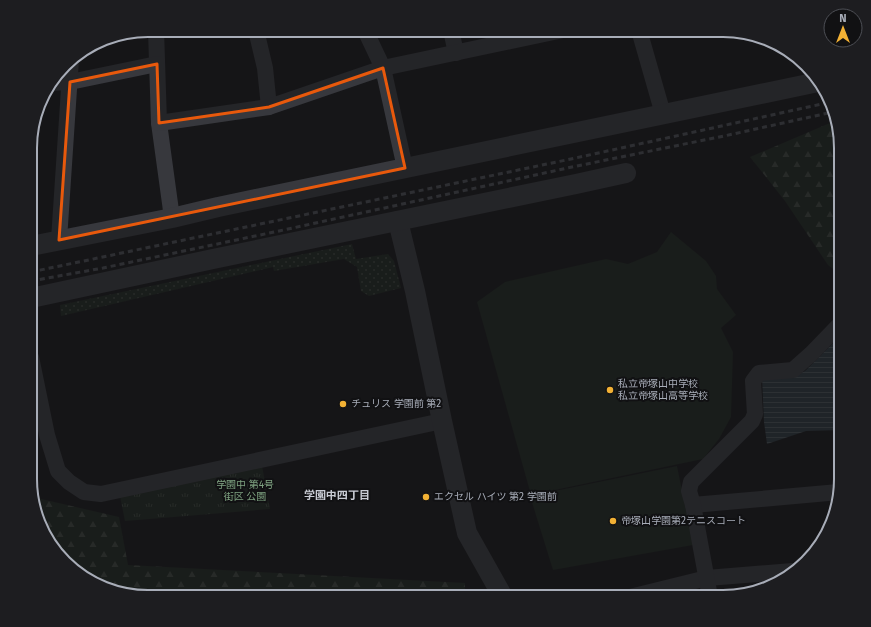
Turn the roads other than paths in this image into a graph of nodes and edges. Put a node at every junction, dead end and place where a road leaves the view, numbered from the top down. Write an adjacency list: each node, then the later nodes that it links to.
1 (156, 37): 8 (street)
2 (258, 37): 14 (street)
3 (368, 37): 10 (street)
4 (453, 37): 7 (street)
5 (530, 37): 7 (street)
6 (641, 37): 15 (street)
7 (456, 53): 10 (street)
8 (157, 64): 11 (street); 16 (street)
9 (71, 68): 11 (street)
10 (383, 68): 14 (street); 17 (street)
11 (70, 82): 12 (street); 21 (street)
12 (58, 83)
13 (813, 83): 15 (street)
14 (270, 107): 16 (street)
15 (663, 114): 17 (street)
16 (159, 123): 19 (street)
17 (405, 168): 19 (street)
18 (626, 173): 20 (street)
19 (172, 218): 21 (street)
20 (398, 221): 23 (street); 26 (street)
21 (58, 240): 22 (street)
22 (37, 245)
23 (37, 297)
24 (834, 330): 28 (street)
25 (37, 385): 26 (street)
26 (442, 421): 31 (street)
27 (833, 493): 28 (street)
28 (693, 505): 30 (street)
29 (784, 572): 30 (street)
30 (707, 578): 32 (street); 33 (street)
31 (499, 590)
32 (658, 590)
33 (709, 590)

